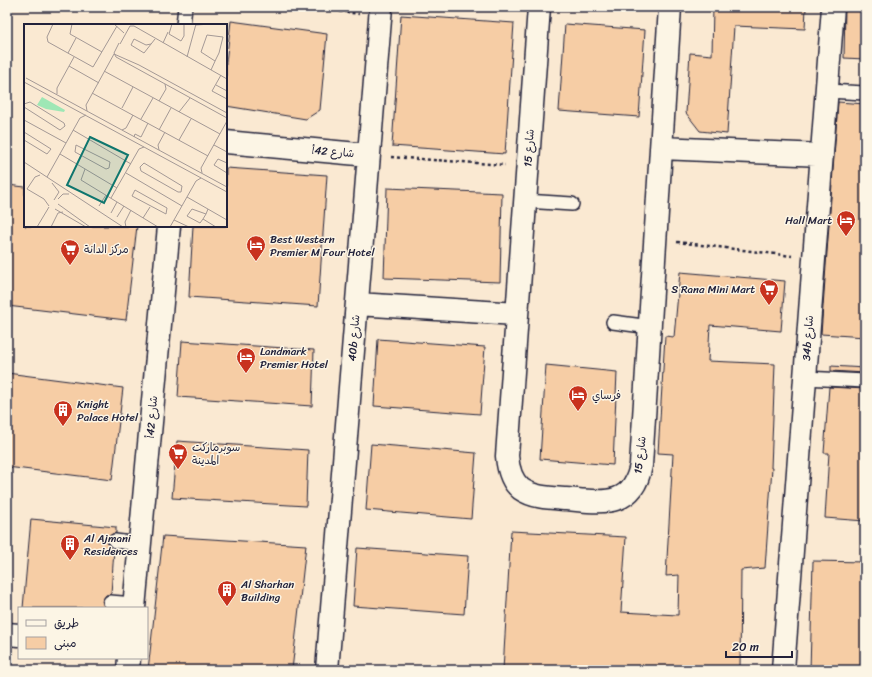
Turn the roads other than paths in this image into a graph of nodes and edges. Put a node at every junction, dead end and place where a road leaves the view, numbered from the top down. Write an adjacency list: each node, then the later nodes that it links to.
1 (185, 7): 6 (lane)
2 (539, 7): 13 (street, شارع 15)
3 (670, 7): 10 (street, شارع 15)
4 (833, 7): 7 (street, 34b شارع)
5 (380, 12): 11 (street, 40b شارع)
6 (183, 24)
7 (827, 91): 8 (lane); 12 (street, 34b شارع)
8 (865, 93)
9 (227, 142): 11 (street, شارع 42أ)
10 (661, 148): 12 (street); 19 (street, شارع 15)
11 (369, 155): 16 (street, 40b شارع)
12 (822, 155): 20 (street, 34b شارع)
13 (525, 201): 14 (lane); 17 (street, شارع 15)
14 (572, 204)
15 (169, 227): 23 (street, شارع 42أ)
16 (357, 304): 17 (street); 30 (street, 40b شارع)
17 (517, 314): 19 (street, شارع 15)
18 (613, 322): 19 (lane)
19 (650, 327)
20 (805, 378): 21 (lane); 31 (street, 34b شارع)
21 (865, 381)
22 (115, 541): 23 (lane)
23 (140, 544): 25 (street, شارع 42أ)
24 (110, 602): 25 (lane)
25 (134, 606)
26 (7, 634): 27 (street)
27 (18, 636)
28 (130, 659): 29 (street)
29 (128, 670)
30 (327, 670)
31 (783, 670)

